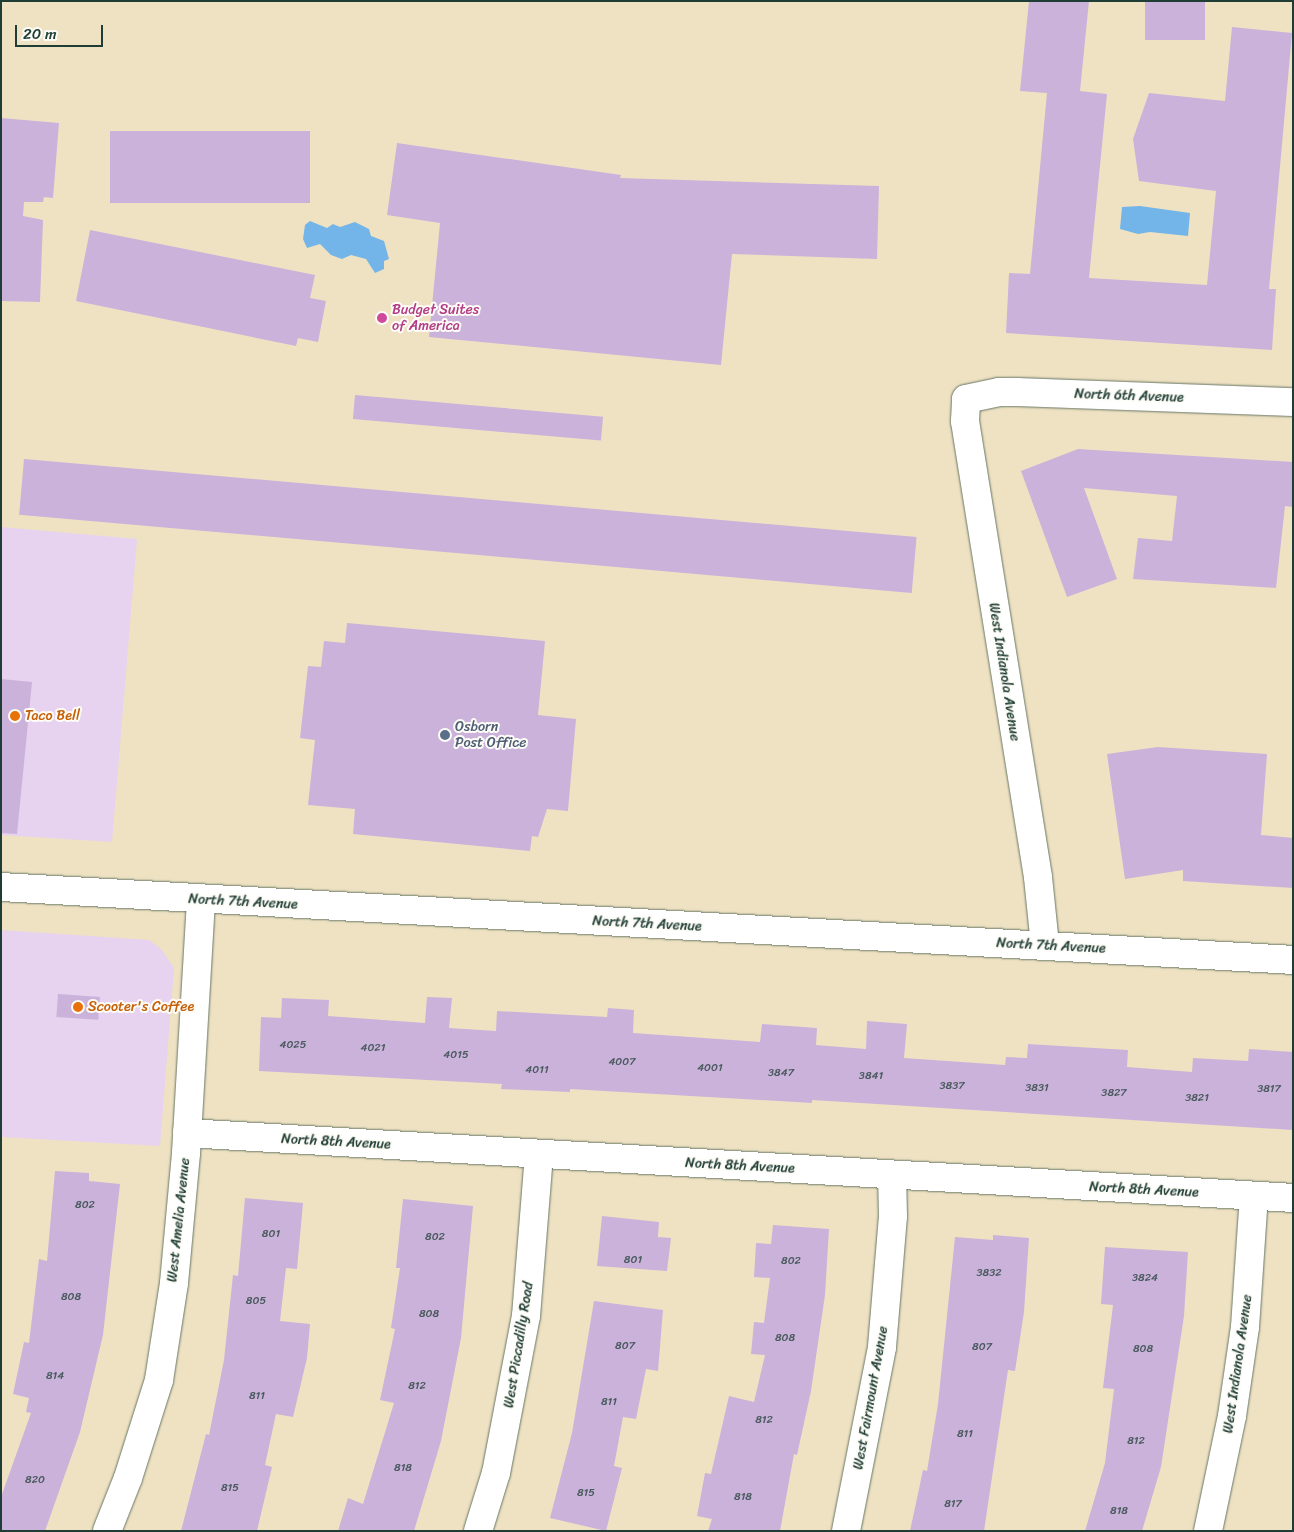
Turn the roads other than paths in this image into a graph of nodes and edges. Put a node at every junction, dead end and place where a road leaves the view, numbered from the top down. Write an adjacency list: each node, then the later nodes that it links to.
1 (966, 399): 2 (street, North 6th Avenue); 5 (street, West Indianola Avenue)
2 (1293, 402)
3 (1, 887): 4 (street, North 7th Avenue)
4 (201, 900): 5 (street, North 7th Avenue); 7 (street, West Amelia Avenue)
5 (1045, 945): 6 (street, North 7th Avenue)
6 (1293, 960)
7 (187, 1133): 8 (street, North 8th Avenue); 12 (street, West Amelia Avenue)
8 (539, 1155): 9 (street, North 8th Avenue); 13 (street, West Piccadilly Road)
9 (892, 1175): 10 (street, North 8th Avenue); 14 (street, West Fairmount Avenue)
10 (1254, 1196): 11 (street, North 8th Avenue); 15 (street, West Indianola Avenue)
11 (1293, 1198)
12 (108, 1531)
13 (478, 1531)
14 (846, 1531)
15 (1208, 1531)

